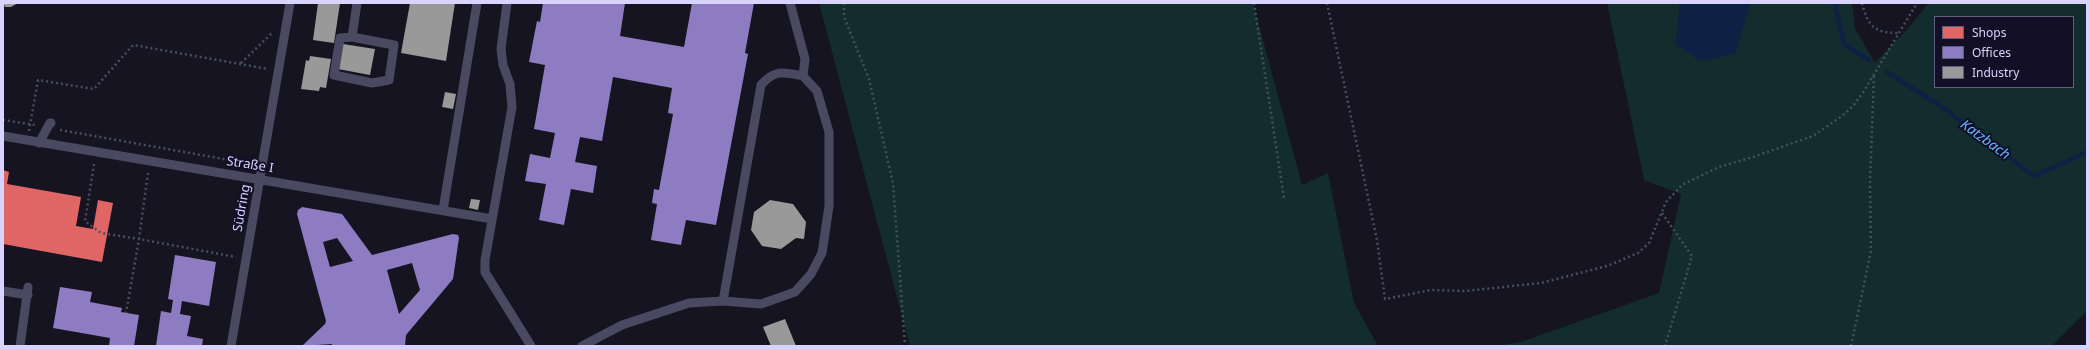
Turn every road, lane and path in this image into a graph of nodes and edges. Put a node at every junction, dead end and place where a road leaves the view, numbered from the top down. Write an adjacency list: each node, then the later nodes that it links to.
1 (290, 3): 28 (lane, Südring)
2 (357, 3): 13 (lane)
3 (477, 3): 30 (lane)
4 (507, 3): 32 (lane)
5 (790, 3): 17 (lane)
6 (844, 3): 42 (path)
7 (1254, 3): 29 (path)
8 (1327, 3): 31 (path)
9 (1862, 3): 11 (path)
10 (1917, 3): 11 (path)
11 (1898, 33): 16 (path)
12 (275, 34): 14 (path)
13 (352, 37): 13 (lane)
14 (241, 64): 15 (path); 19 (path)
15 (268, 69)
16 (1874, 74): 31 (path); 44 (path)
17 (803, 76): 36 (lane); 36 (lane)
18 (3, 120): 19 (path)
19 (29, 125): 20 (path)
20 (49, 125): 22 (lane); 25 (path)
21 (3, 136): 22 (lane, Straße I)
22 (39, 143): 28 (lane, Straße I)
23 (87, 163): 24 (path)
24 (94, 164): 26 (path); 33 (path)
25 (251, 164)
26 (102, 166)
27 (142, 172): 33 (path)
28 (260, 180): 30 (lane, Straße I); 34 (lane, Südring)
29 (1284, 198)
30 (444, 210): 32 (lane, Straße I)
31 (1661, 213): 43 (path)
32 (492, 219): 40 (lane)
33 (139, 239): 34 (path); 37 (path)
34 (246, 259): 39 (lane, Südring)
35 (3, 291): 38 (lane)
36 (723, 301): 41 (lane)
37 (126, 313)
38 (20, 346)
39 (231, 346)
40 (531, 346)
41 (582, 346)
42 (906, 346)
43 (1665, 346)
44 (1851, 346)

